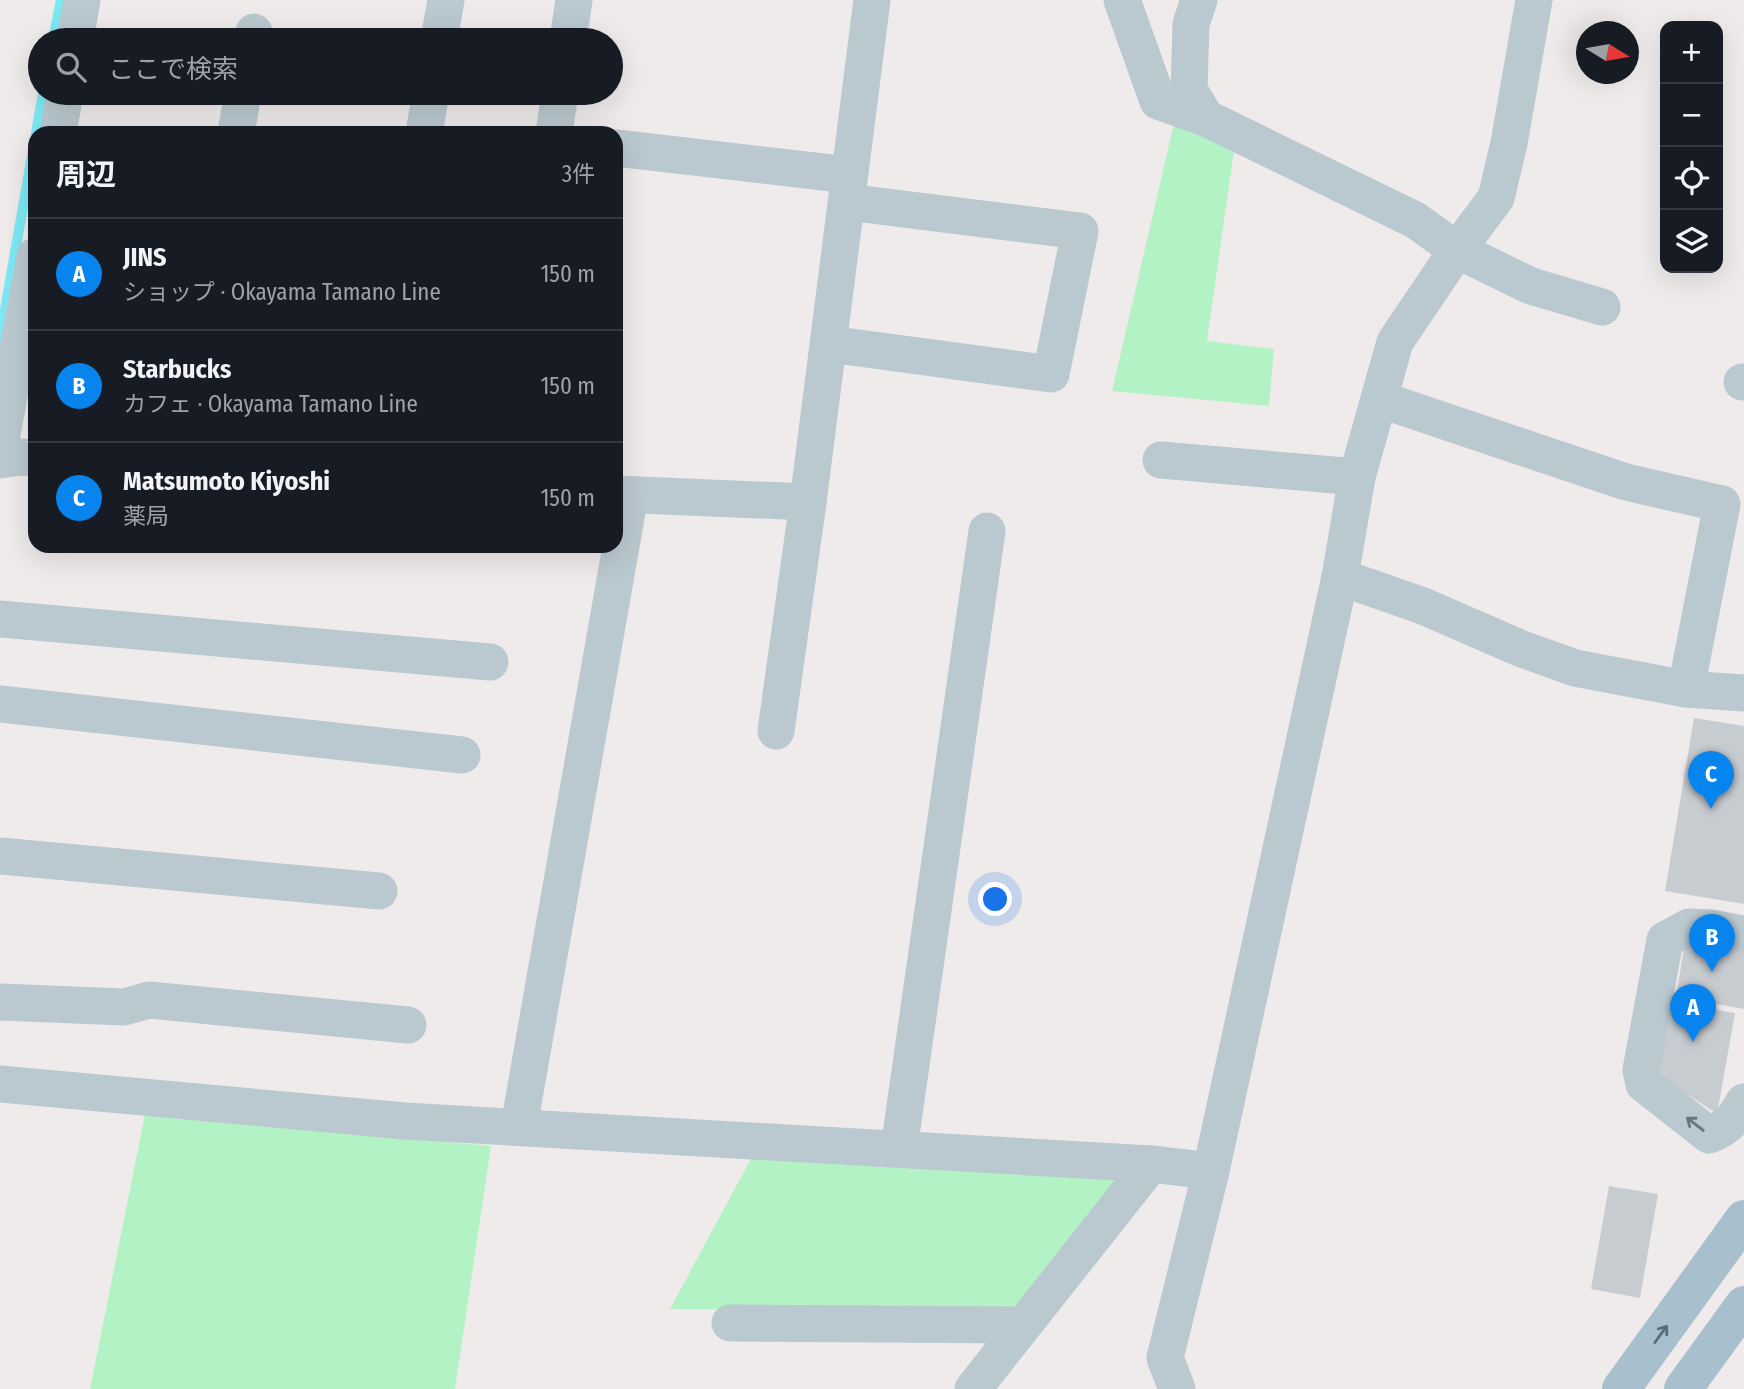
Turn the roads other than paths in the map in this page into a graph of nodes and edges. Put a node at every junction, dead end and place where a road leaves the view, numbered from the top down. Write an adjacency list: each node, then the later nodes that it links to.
1 (82, 0): 8 (street)
2 (446, 0): 9 (street)
3 (573, 0): 10 (street)
4 (872, 0): 21 (street)
5 (1122, 0): 15 (street)
6 (1199, 0): 15 (street)
7 (1534, 0): 22 (street)
8 (77, 28)
9 (441, 28)
10 (570, 28)
11 (63, 105): 16 (street)
12 (241, 105): 17 (street)
13 (428, 105): 18 (street)
14 (558, 105): 19 (street)
15 (1206, 118): 22 (street)
16 (59, 126)
17 (237, 126)
18 (425, 126)
19 (555, 126)
20 (623, 149): 21 (street)
21 (848, 189): 25 (street); 25 (street)
22 (1457, 250): 23 (street); 27 (street)
23 (1602, 307)
24 (28, 334): 26 (street)
25 (829, 344): 34 (street)
26 (26, 356): 28 (street)
27 (1379, 399): 32 (street); 40 (street)
28 (0, 445)
29 (28, 458): 30 (street)
30 (0, 460)
31 (1161, 460): 32 (street)
32 (1357, 477): 37 (street)
33 (623, 495): 34 (street)
34 (808, 502): 43 (street)
35 (987, 531): 53 (street)
36 (613, 553): 52 (street)
37 (1340, 577): 40 (street); 55 (street)
38 (0, 619): 39 (street)
39 (490, 662)
40 (1686, 689): 41 (street)
41 (1744, 694)
42 (0, 704): 44 (street)
43 (776, 731)
44 (462, 755)
45 (0, 856): 46 (street)
46 (379, 891)
47 (1744, 934): 51 (street, one-way to 47)
48 (0, 1002): 49 (street)
49 (408, 1025)
50 (0, 1084): 52 (street)
51 (1744, 1102)
52 (519, 1126): 53 (street)
53 (899, 1149): 54 (street)
54 (1151, 1164): 55 (street); 59 (street)
55 (1211, 1171): 61 (street)
56 (1744, 1219): 62 (main road, one-way to 56)
57 (1744, 1305): 63 (main road)
58 (730, 1323): 59 (street)
59 (1023, 1325): 60 (street)
60 (973, 1389)
61 (1177, 1389)
62 (1621, 1389)
63 (1683, 1389)

